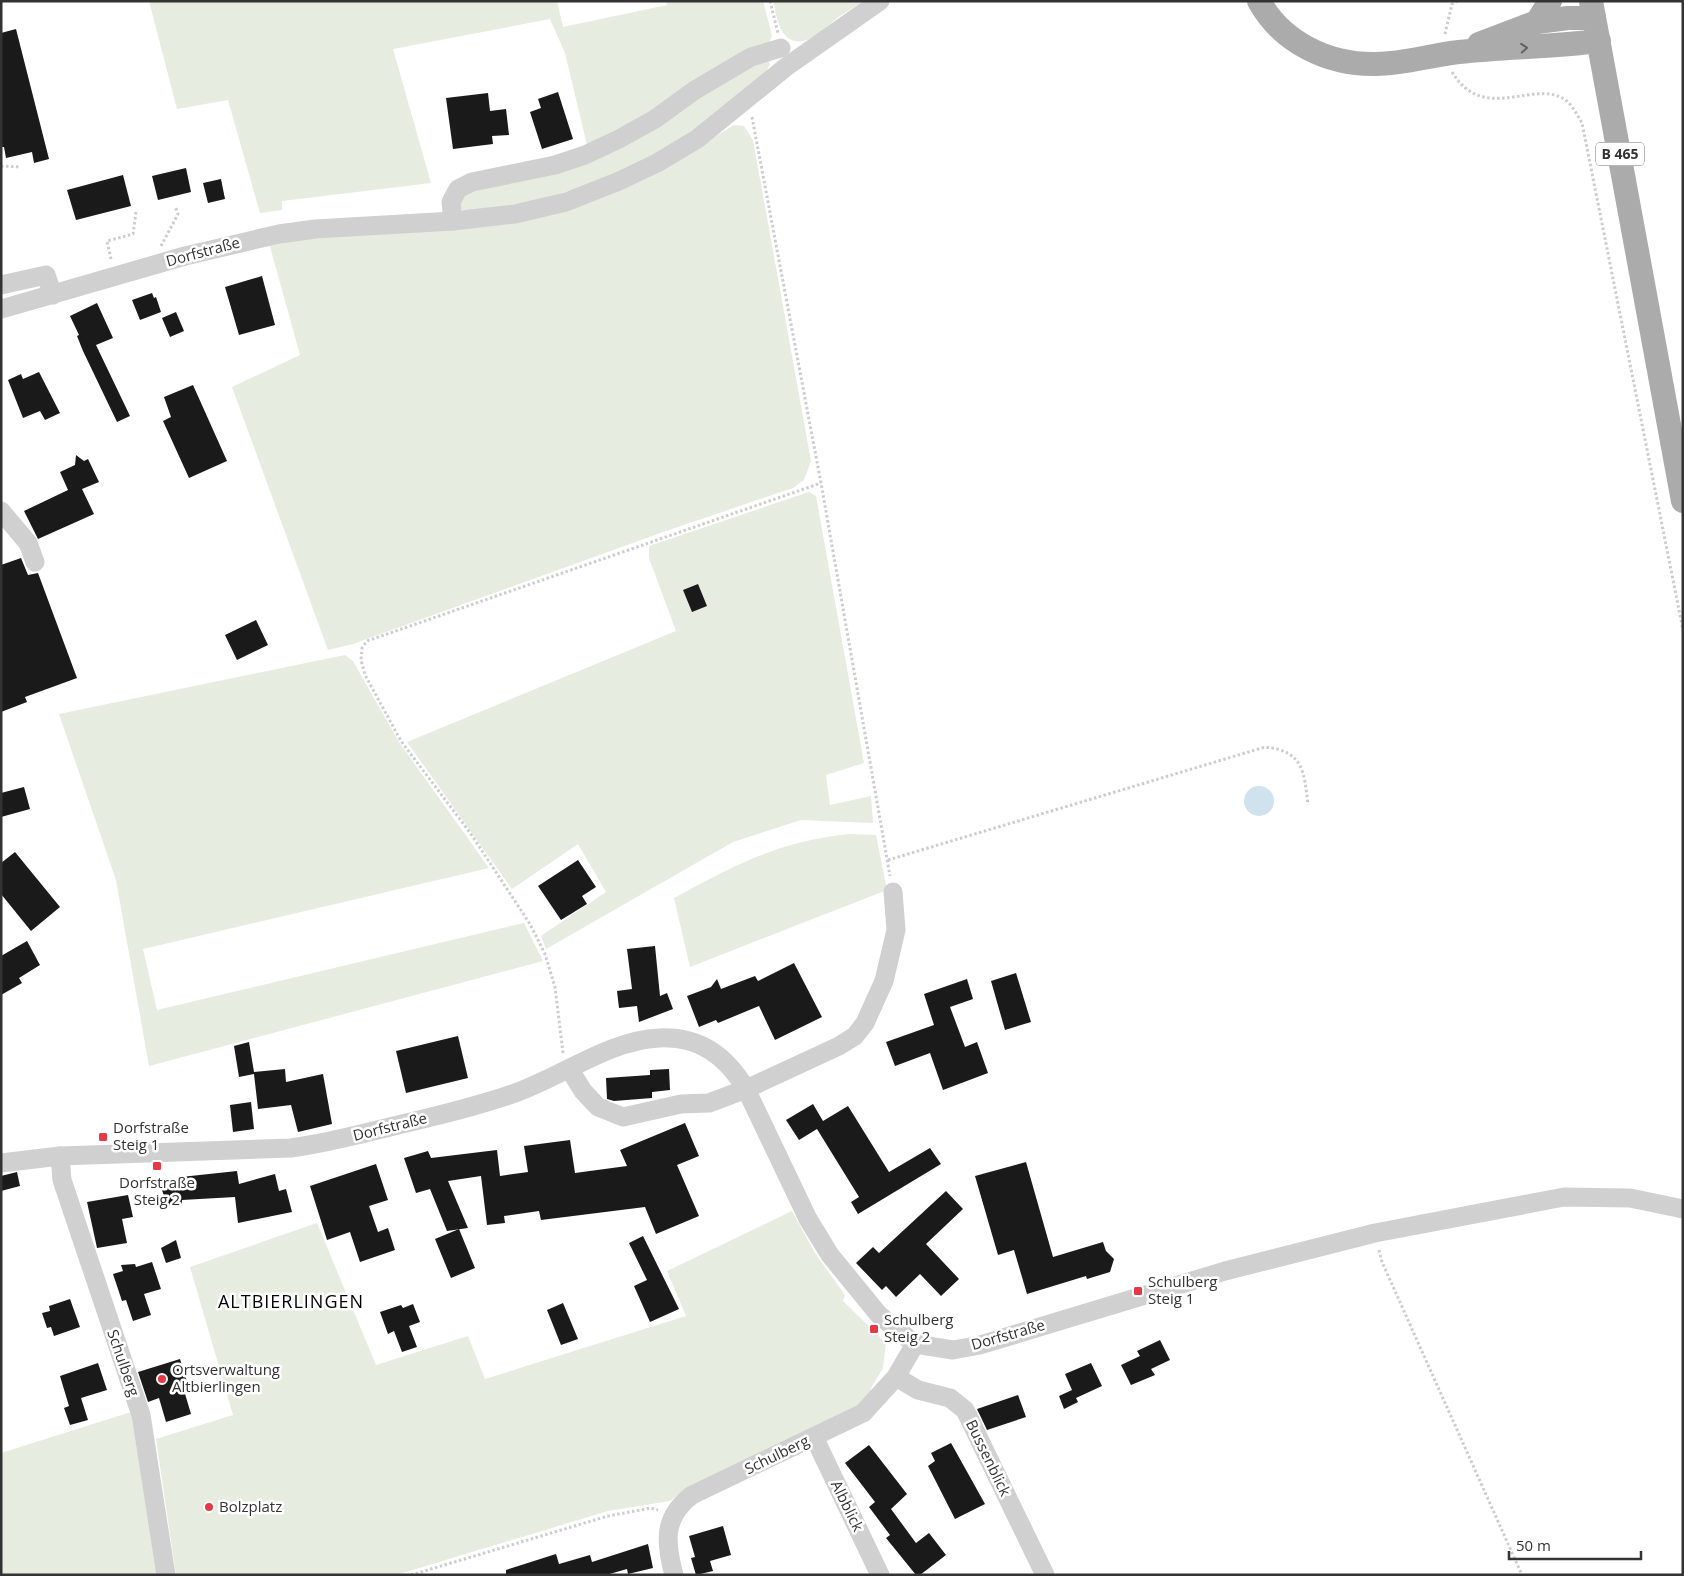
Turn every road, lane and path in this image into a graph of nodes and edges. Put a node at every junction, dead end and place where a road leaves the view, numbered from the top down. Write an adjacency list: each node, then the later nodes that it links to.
1 (880, 1): 10 (street, Dorfstraße)
2 (1259, 1): 9 (main road)
3 (1457, 1): 9 (path)
4 (1550, 1): 6 (main road)
5 (1593, 10): 6 (main road); 7 (main road, B 465)
6 (1537, 22): 9 (main road)
7 (1599, 42): 9 (main road, one-way to 7); 22 (main road, B 465)
8 (781, 48): 15 (street)
9 (1452, 53): 25 (path)
10 (749, 99): 15 (street, Dorfstraße); 21 (path)
11 (1, 166): 12 (path)
12 (21, 167)
13 (175, 206): 16 (path)
14 (136, 212): 17 (path)
15 (453, 221): 16 (street, Dorfstraße)
16 (154, 265): 17 (street, Dorfstraße)
17 (115, 276): 19 (street, Dorfstraße)
18 (1, 285): 19 (street)
19 (53, 295): 20 (street, Dorfstraße)
20 (1, 309)
21 (821, 483): 27 (path); 29 (path)
22 (1683, 500)
23 (1, 511): 24 (street)
24 (35, 562)
25 (1683, 630)
26 (1308, 805): 27 (path)
27 (888, 860): 28 (path)
28 (893, 892): 30 (street)
29 (570, 1070): 30 (street); 30 (street, Dorfstraße); 31 (street, Dorfstraße)
30 (746, 1089): 35 (street, Dorfstraße)
31 (60, 1156): 32 (street, Dorfstraße); 39 (street, Schulberg)
32 (1, 1163)
33 (1683, 1209): 35 (street, Dorfstraße)
34 (1382, 1262): 44 (path)
35 (915, 1344): 36 (street, Schulberg)
36 (896, 1378): 37 (street, Schulberg); 43 (street, Bussenblick)
37 (814, 1437): 38 (street, Schulberg); 42 (street, Albblick)
38 (673, 1514): 40 (path); 41 (street)
39 (166, 1575)
40 (411, 1575)
41 (674, 1575)
42 (880, 1575)
43 (1044, 1575)
44 (1522, 1575)

